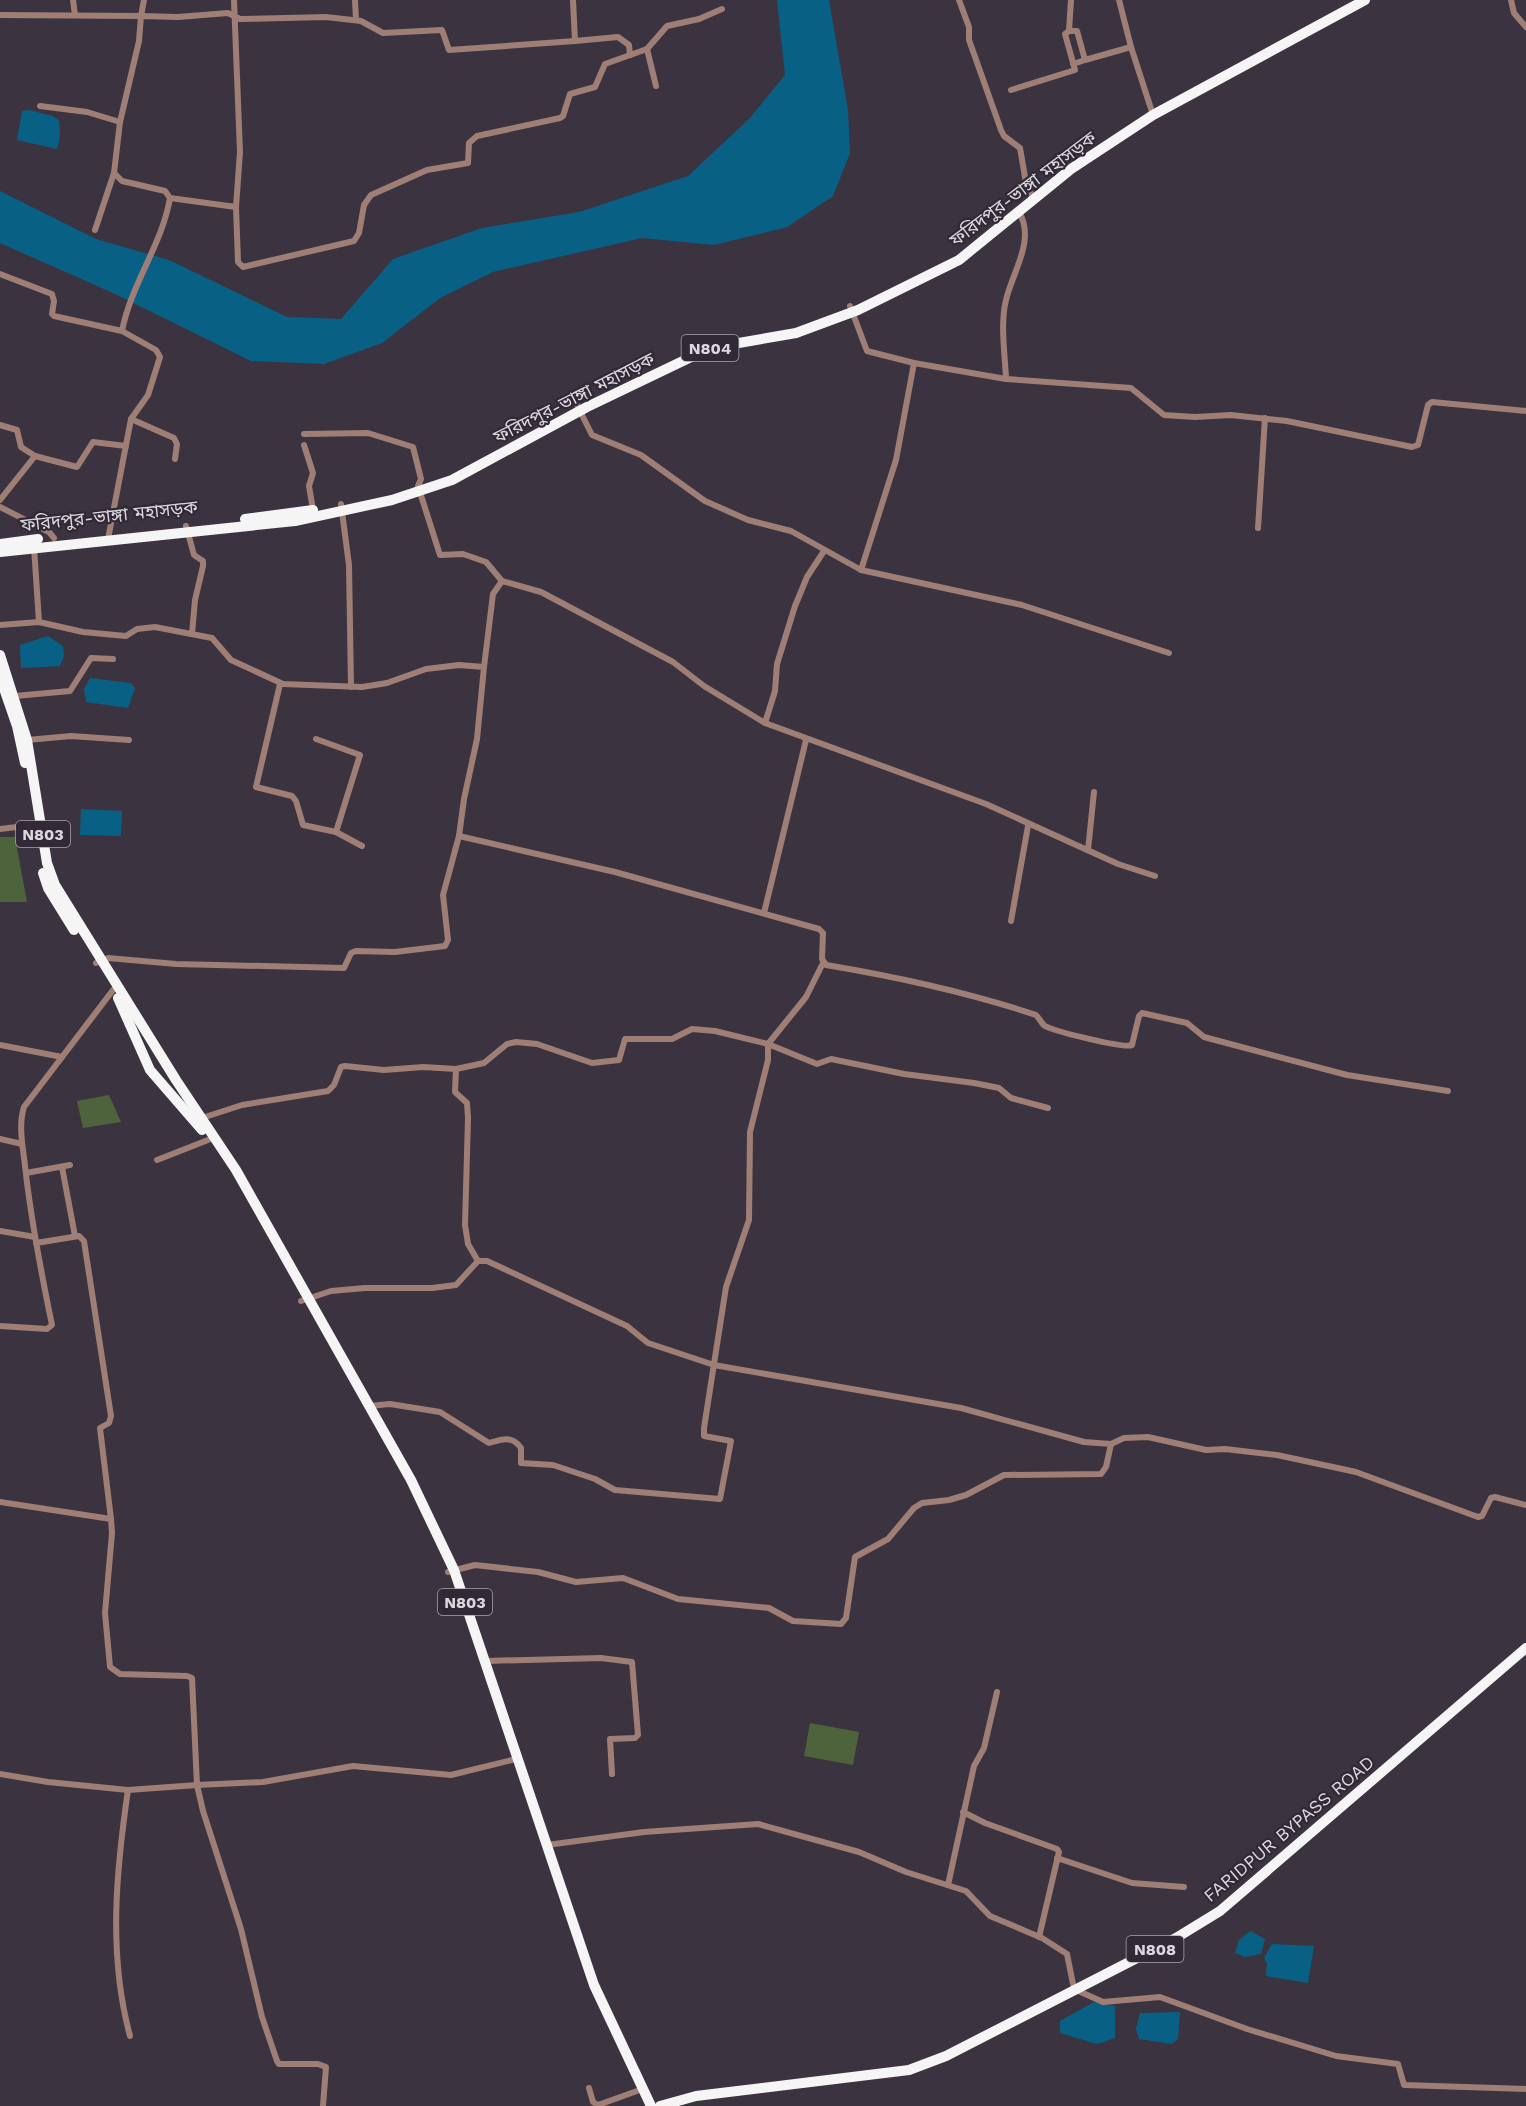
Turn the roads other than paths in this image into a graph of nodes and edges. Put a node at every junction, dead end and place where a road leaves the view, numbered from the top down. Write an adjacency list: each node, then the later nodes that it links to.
1 (73, 0): 14 (street)
2 (144, 0): 15 (street)
3 (234, 0): 16 (street)
4 (355, 0): 17 (street)
5 (573, 0): 20 (street)
6 (959, 0): 32 (street)
7 (1071, 0): 19 (street)
8 (1119, 0): 21 (street)
9 (1350, 0): 29 (highway, ফরিদপুর-ভাঙ্গা মহাসড়ক / N804)
10 (1365, 0): 29 (highway, ফরিদপুর-ভাঙ্গা মহাসড়ক / N804)
11 (1511, 0): 18 (street)
12 (722, 9): 22 (street)
13 (0, 15): 14 (street)
14 (75, 15): 15 (street)
15 (141, 16): 16 (street); 30 (street)
16 (235, 18): 17 (street); 34 (street)
17 (356, 20): 20 (street)
18 (1526, 27)
19 (1070, 31): 24 (street); 25 (street)
20 (575, 41): 23 (street)
21 (1131, 48): 24 (street); 29 (street)
22 (647, 49): 23 (street); 26 (street)
23 (630, 55): 34 (street)
24 (1085, 60): 25 (street)
25 (1073, 63): 27 (street)
26 (656, 86)
27 (1011, 90)
28 (40, 106): 30 (street)
29 (1152, 112): 32 (highway, ফরিদপুর-ভাঙ্গা মহাসড়ক / N804)
30 (120, 122): 31 (street)
31 (114, 173): 33 (street); 36 (street)
32 (1032, 197): 35 (highway, ফরিদপুর-ভাঙ্গা মহাসড়ক / N804); 38 (highway, ফরিদপুর-ভাঙ্গা মহাসড়ক / N804)
33 (170, 198): 34 (street); 39 (street)
34 (237, 207)
35 (1019, 212): 38 (highway, ফরিদপুর-ভাঙ্গা মহাসড়ক / N804); 41 (street)
36 (95, 230)
37 (0, 274): 39 (street)
38 (852, 309): 40 (street); 42 (highway, ফরিদপুর-ভাঙ্গা মহাসড়ক / N804)
39 (122, 331): 45 (street)
40 (914, 363): 41 (street); 67 (street)
41 (1005, 379): 44 (street)
42 (579, 408): 52 (highway, ফরিদপুর-ভাঙ্গা মহাসড়ক / N804); 65 (street)
43 (1526, 411): 44 (street)
44 (1265, 418): 59 (street)
45 (131, 419): 49 (street); 51 (street)
46 (0, 425): 50 (street)
47 (304, 434): 52 (street)
48 (304, 445): 56 (street)
49 (126, 446): 50 (street); 60 (street)
50 (35, 456): 53 (street)
51 (176, 459)
52 (419, 489): 55 (highway, ফরিদপুর-ভাঙ্গা মহাসড়ক / N804); 68 (street)
53 (0, 500)
54 (0, 507): 61 (street)
55 (342, 507): 56 (highway, ফরিদপুর-ভাঙ্গা মহাসড়ক / N804); 57 (highway, ফরিদপুর-ভাঙ্গা মহাসড়ক / N804); 78 (street)
56 (313, 510): 57 (highway, ফরিদপুর-ভাঙ্গা মহাসড়ক / N804)
57 (295, 517): 58 (highway, ফরিদপুর-ভাঙ্গা মহাসড়ক / N804)
58 (187, 528): 60 (highway, ফরিদপুর-ভাঙ্গা মহাসড়ক / N804); 71 (street)
59 (1258, 528)
60 (107, 536): 61 (highway, ফরিদপুর-ভাঙ্গা মহাসড়ক / N804); 64 (highway, ফরিদপুর-ভাঙ্গা মহাসড়ক / N804)
61 (54, 538): 63 (highway, ফরিদপুর-ভাঙ্গা মহাসড়ক / N804)
62 (0, 544): 63 (highway, ফরিদপুর-ভাঙ্গা মহাসড়ক / N804)
63 (17, 546): 64 (highway, ফরিদপুর-ভাঙ্গা মহাসড়ক / N804); 66 (highway, ফরিদপুর-ভাঙ্গা মহাসড়ক / N804)
64 (34, 547): 69 (street)
65 (824, 550): 67 (street); 80 (street)
66 (0, 552)
67 (861, 570): 72 (street)
68 (502, 581): 75 (street); 80 (street)
69 (39, 622): 70 (street); 71 (street)
70 (0, 625)
71 (192, 634): 77 (street)
72 (1169, 653)
73 (0, 654): 79 (highway, N803)
74 (113, 658): 79 (street)
75 (484, 667): 78 (street); 90 (street)
76 (0, 677): 86 (highway, N803)
77 (280, 684): 78 (street); 89 (street)
78 (351, 687)
79 (15, 696): 82 (highway, N803)
80 (765, 723): 84 (street)
81 (316, 739): 89 (street)
82 (27, 740): 83 (street); 86 (highway, N803)
83 (129, 740)
84 (806, 740): 87 (street); 94 (street)
85 (1094, 792): 92 (street)
86 (39, 825): 88 (street); 96 (highway, N803)
87 (1028, 826): 92 (street); 95 (street)
88 (0, 829)
89 (336, 832): 91 (street)
90 (459, 836): 94 (street); 96 (street)
91 (362, 846)
92 (1088, 850): 93 (street)
93 (1155, 876)
94 (764, 913): 97 (street)
95 (1011, 921)
96 (98, 962): 98 (highway, N803)
97 (823, 963): 99 (street); 103 (street)
98 (115, 988): 101 (street); 105 (highway, N803); 106 (highway, N803)
99 (768, 1044): 102 (street); 104 (street); 120 (street)
100 (0, 1045): 101 (street)
101 (62, 1057): 108 (street)
102 (456, 1069): 105 (street); 116 (street)
103 (1448, 1091)
104 (1048, 1108)
105 (202, 1118): 106 (highway, N803)
106 (208, 1134): 109 (street); 117 (highway, N803)
107 (0, 1139): 108 (street)
108 (22, 1144): 112 (street)
109 (157, 1160)
110 (70, 1165): 111 (street)
111 (62, 1167): 112 (street); 114 (street)
112 (26, 1173): 115 (street)
113 (0, 1231): 115 (street)
114 (75, 1236): 115 (street); 126 (street)
115 (35, 1240): 118 (street)
116 (478, 1261): 117 (street); 120 (street)
117 (304, 1299): 119 (highway, N803)
118 (0, 1326)
119 (339, 1361): 121 (highway, N803); 123 (highway, N803)
120 (714, 1365): 121 (street); 122 (street)
121 (369, 1406): 123 (highway, N803)
122 (1111, 1444): 125 (street); 127 (street)
123 (408, 1481): 127 (highway, N803)
124 (0, 1502): 126 (street)
125 (1526, 1505)
126 (111, 1519): 136 (street)
127 (451, 1571): 128 (highway, N803)
128 (467, 1617): 130 (highway, N803); 132 (highway, N803)
129 (1526, 1648): 145 (highway, FARIDPUR BYPASS ROAD / N808)
130 (486, 1661): 132 (highway, N803); 135 (street)
131 (997, 1692): 138 (street)
132 (503, 1722): 133 (highway, N803); 139 (highway, N803)
133 (512, 1760): 136 (street); 139 (highway, N803)
134 (0, 1773): 137 (street)
135 (612, 1774)
136 (198, 1785): 137 (street); 151 (street)
137 (128, 1790): 146 (street)
138 (963, 1812): 140 (street); 142 (street)
139 (542, 1838): 141 (highway, N803); 142 (street)
140 (1057, 1858): 143 (street); 144 (street)
141 (553, 1876): 149 (highway, N803); 153 (highway, N803)
142 (948, 1885): 144 (street)
143 (1184, 1887)
144 (1039, 1936): 145 (street)
145 (1074, 1989): 148 (street); 150 (highway, FARIDPUR BYPASS ROAD / N808)
146 (130, 2036)
147 (589, 2088): 149 (street)
148 (1526, 2089)
149 (637, 2091): 152 (highway, N803)
150 (707, 2095): 154 (highway, FARIDPUR BYPASS ROAD / N808); 155 (highway, FARIDPUR BYPASS ROAD / N808)
151 (323, 2106)
152 (644, 2106)
153 (651, 2106)
154 (660, 2106)
155 (682, 2106)

